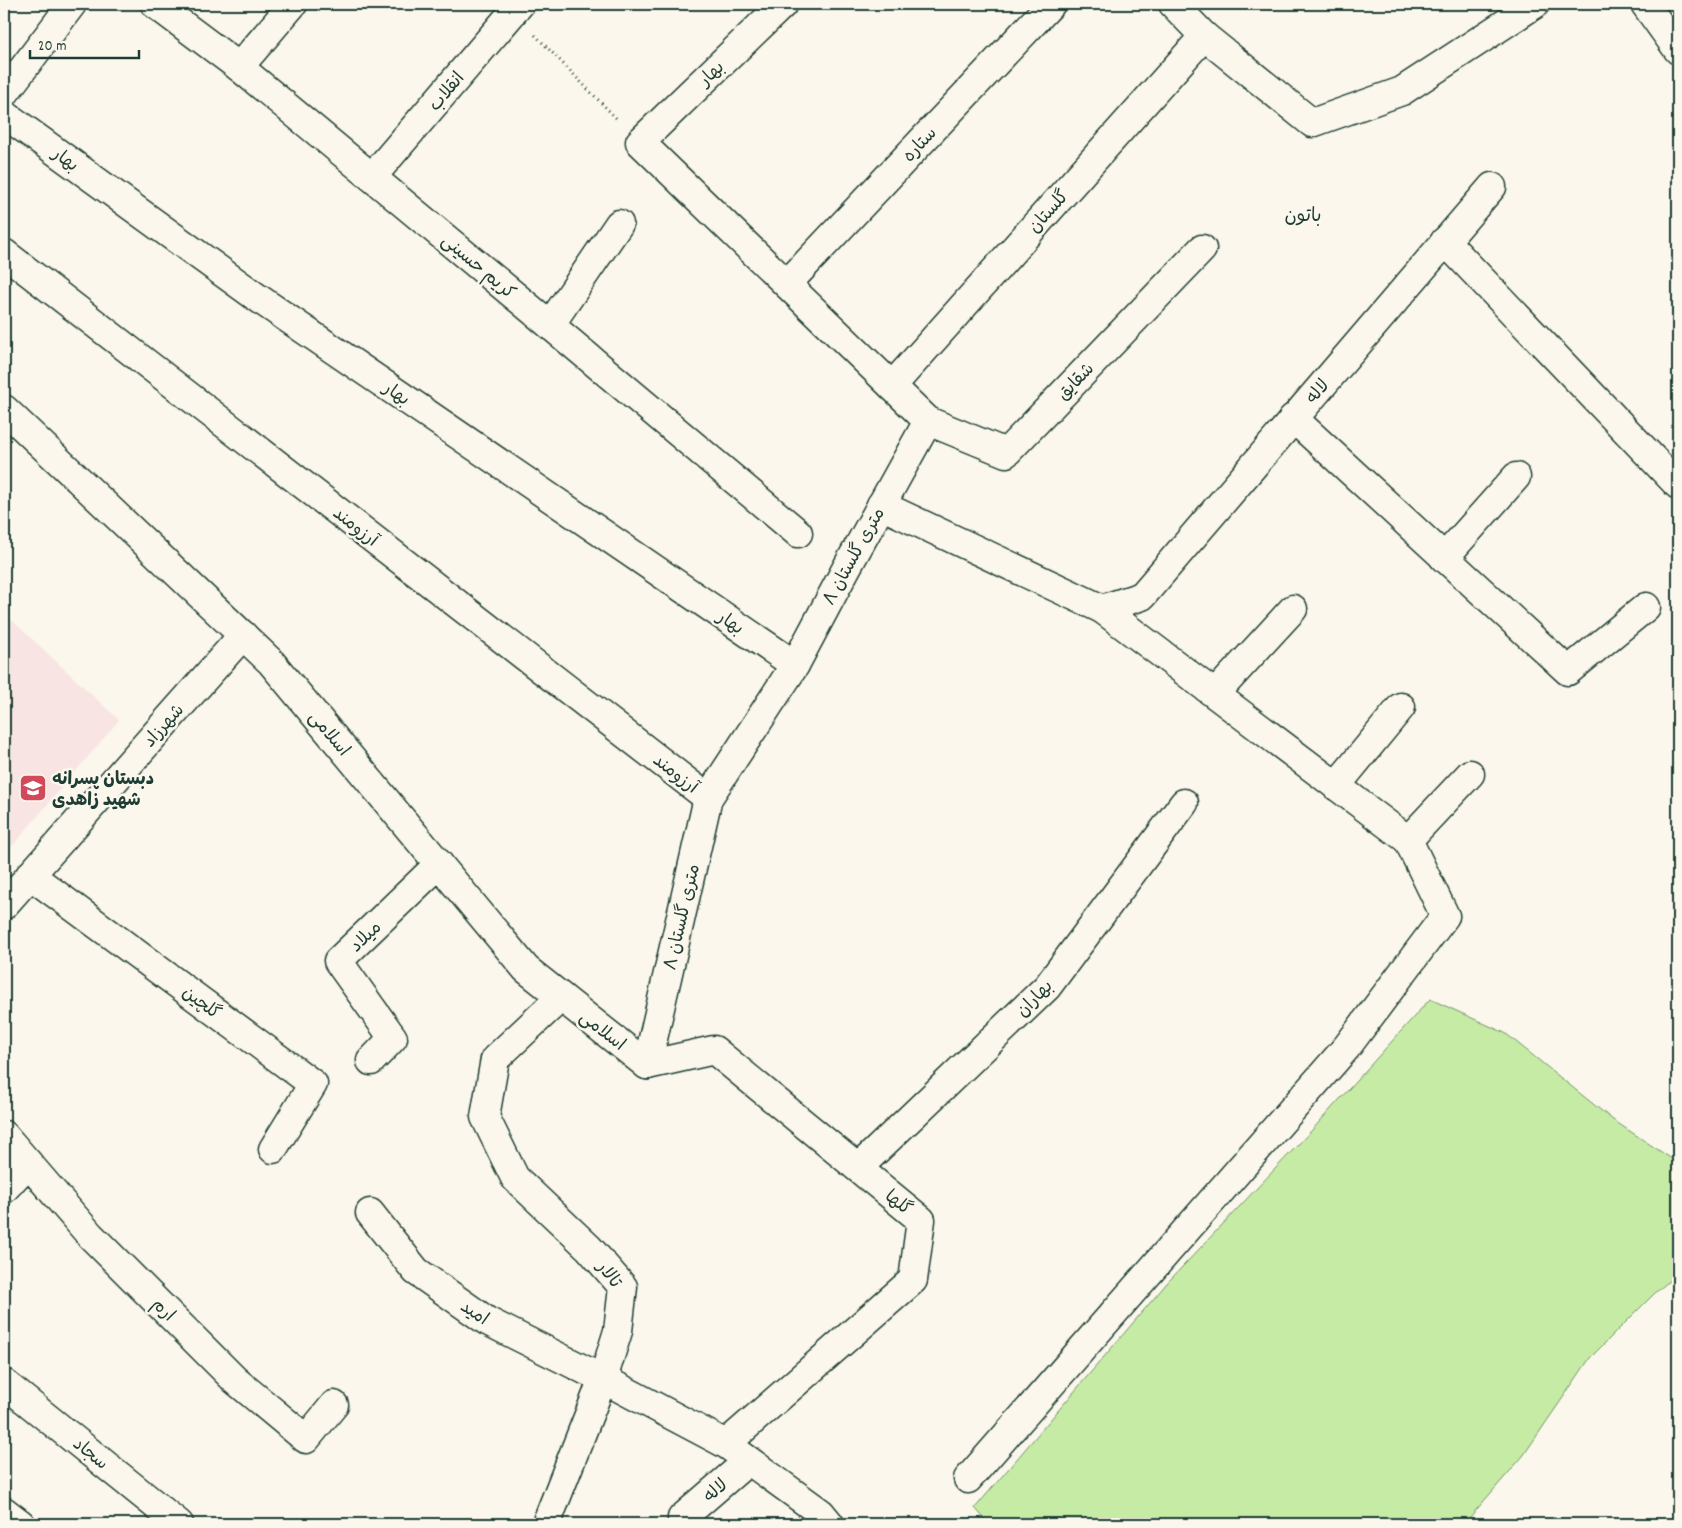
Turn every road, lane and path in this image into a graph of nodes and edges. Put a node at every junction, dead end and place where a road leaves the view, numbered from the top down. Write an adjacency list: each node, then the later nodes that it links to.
1 (72, 4): 13 (street)
2 (155, 4): 12 (street, کریم حسینی)
3 (293, 4): 12 (street)
4 (783, 4): 15 (street, بهار)
5 (1051, 4): 22 (street, ستاره)
6 (1173, 4): 10 (street)
7 (1536, 4): 10 (street)
8 (1645, 4): 11 (street)
9 (516, 8): 15 (path); 16 (street, انقلاب)
10 (1204, 36): 24 (street, گلستان)
11 (1678, 50)
12 (239, 67): 16 (street, کریم حسینی)
13 (4, 94)
14 (4, 114): 37 (street, بهار)
15 (640, 142): 22 (street)
16 (372, 177): 23 (street, کریم حسینی)
17 (1492, 187): 19 (street, لاله)
18 (619, 224): 23 (street)
19 (1445, 241): 26 (street, لاله); 29 (street)
20 (1202, 249): 27 (street, شقایق)
21 (4, 253): 42 (street, آرزومند)
22 (787, 284): 24 (street)
23 (550, 324): 31 (street, کریم حسینی)
24 (892, 386): 27 (street)
25 (4, 409): 36 (street, اسلامی)
26 (1294, 418): 32 (street); 34 (street, لاله)
27 (928, 420): 30 (street, ۸ متری گلستان)
28 (1516, 477): 32 (street)
29 (1678, 485)
30 (881, 505): 34 (street); 37 (street, ۸ متری گلستان)
31 (798, 533)
32 (1444, 558): 33 (street)
33 (1646, 608)
34 (1102, 609): 38 (street)
35 (1293, 609): 38 (street)
36 (243, 635): 45 (street, اسلامی); 46 (street, شهرزاد)
37 (794, 665): 42 (street, ۸ متری گلستان)
38 (1215, 694): 41 (street)
39 (1401, 707): 41 (street)
40 (1470, 774): 44 (street)
41 (1336, 786): 44 (street)
42 (708, 798): 50 (street, ۸ متری گلستان)
43 (1184, 803): 54 (street, بهاران)
44 (1408, 840): 62 (street)
45 (439, 864): 48 (street, اسلامی); 49 (street, میلاد)
46 (30, 875): 47 (street, شهرزاد); 52 (street, گلچین)
47 (4, 905)
48 (561, 997): 50 (street, اسلامی); 57 (street, تالار)
49 (371, 1061)
50 (647, 1065): 54 (street, گلها)
51 (4, 1134): 53 (street, ارم)
52 (273, 1149)
53 (28, 1163): 55 (street); 59 (street, ارم)
54 (858, 1168): 60 (street, گلها)
55 (4, 1189)
56 (370, 1213): 57 (street, امید)
57 (603, 1379): 60 (street); 67 (street)
58 (4, 1382): 66 (street, سجاد)
59 (334, 1405)
60 (726, 1444): 61 (street)
61 (748, 1461): 64 (street, لاله); 68 (street)
62 (968, 1479)
63 (4, 1511): 65 (street)
64 (682, 1518)
65 (21, 1524)
66 (179, 1524)
67 (546, 1524)
68 (830, 1524)

